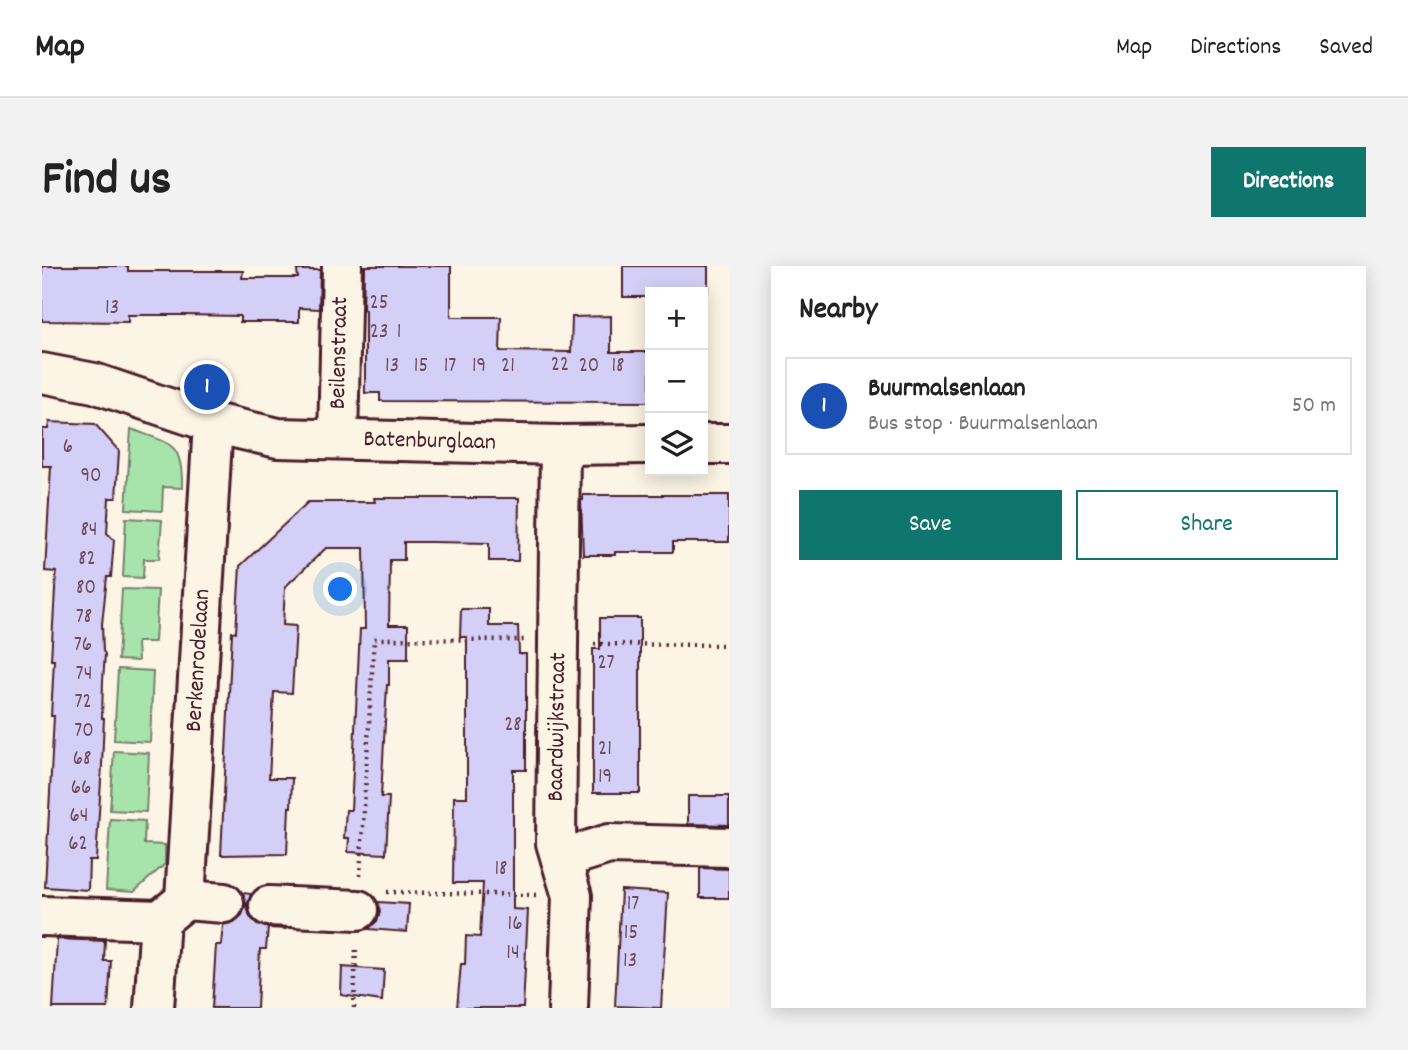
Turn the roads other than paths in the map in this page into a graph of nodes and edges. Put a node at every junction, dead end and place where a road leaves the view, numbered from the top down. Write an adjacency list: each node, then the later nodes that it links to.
1 (342, 266): 4 (street, Beilenstraat)
2 (42, 373): 3 (street, Batenburglaan)
3 (213, 423): 4 (street, Batenburglaan); 14 (street, Berkenrodelaan)
4 (338, 439): 5 (street, Batenburglaan)
5 (560, 444): 6 (street, Batenburglaan); 10 (street, Baardwijkstraat)
6 (645, 444)
7 (708, 444): 8 (street)
8 (729, 444)
9 (729, 847): 10 (street)
10 (561, 859): 17 (street, Baardwijkstraat)
11 (358, 900): 13 (street)
12 (224, 903): 14 (street)
13 (269, 906)
14 (173, 910): 15 (street); 16 (street, Berkenrodelaan)
15 (42, 916)
16 (154, 1008)
17 (568, 1008)

